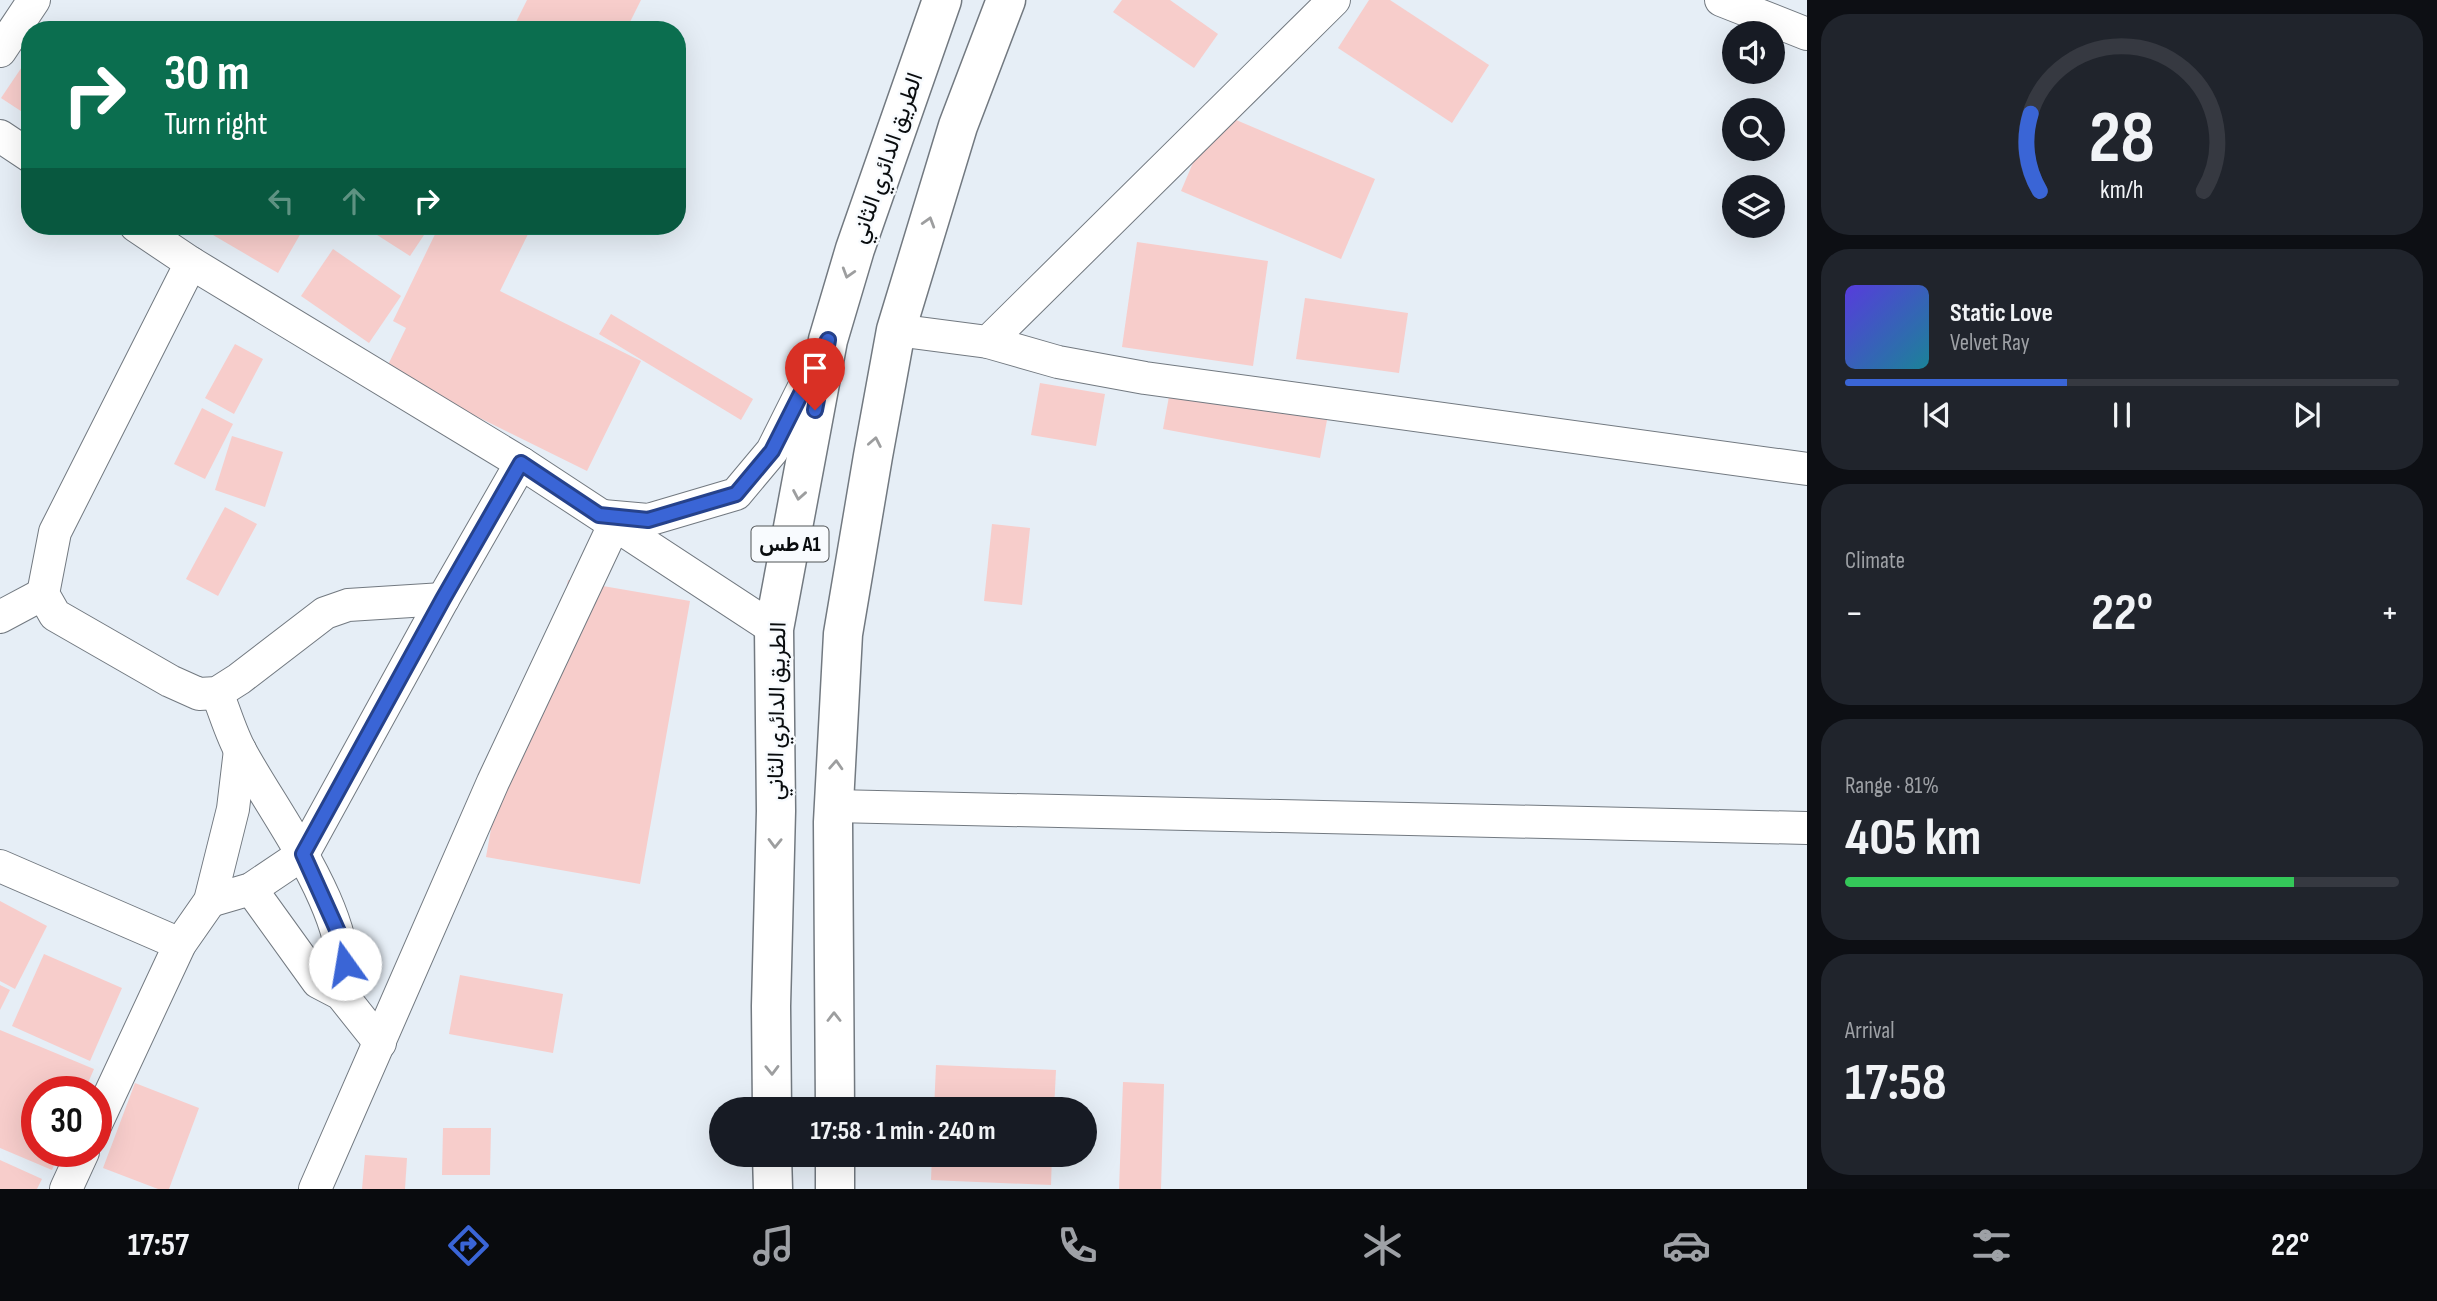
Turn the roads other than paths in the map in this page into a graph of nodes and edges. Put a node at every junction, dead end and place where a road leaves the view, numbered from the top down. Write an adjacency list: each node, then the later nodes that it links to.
1 (34, 0): 7 (street)
2 (942, 0): 13 (highway, الطريق الدائري الثاني / طس A1, one-way to 13)
3 (1006, 0): 12 (highway, طس A1, one-way to 3)
4 (1334, 0): 14 (street)
5 (1721, 0): 6 (street)
6 (1807, 34)
7 (0, 51)
8 (0, 136): 9 (street)
9 (21, 150)
10 (149, 235): 11 (street)
11 (191, 263): 15 (street); 18 (street)
12 (896, 330): 14 (street); 24 (highway, طس A1, one-way to 12)
13 (828, 340): 17 (street); 21 (highway, الطريق الدائري الثاني / طس A1, one-way to 21)
14 (988, 342): 16 (street)
15 (521, 463): 17 (street); 19 (street)
16 (1807, 469)
17 (606, 520): 21 (street); 32 (street)
18 (43, 594): 20 (street); 22 (street)
19 (443, 599): 22 (street); 26 (street)
20 (0, 617)
21 (774, 629): 34 (highway, الطريق الدائري الثاني / طس A1, one-way to 34)
22 (217, 693): 23 (street)
23 (240, 750): 26 (street); 29 (street)
24 (834, 806): 25 (street); 35 (highway, طس A1, one-way to 24)
25 (1807, 828)
26 (303, 854): 28 (street); 31 (street)
27 (0, 866): 30 (street)
28 (251, 889): 29 (street); 31 (street)
29 (210, 901): 30 (street)
30 (180, 944): 33 (street)
31 (341, 995): 32 (street)
32 (380, 1043): 40 (street)
33 (112, 1090)
34 (772, 1097)
35 (835, 1097)
36 (76, 1167): 39 (street)
37 (772, 1167): 41 (highway)
38 (835, 1167): 42 (highway)
39 (66, 1189)
40 (315, 1189)
41 (773, 1189)
42 (835, 1189)

